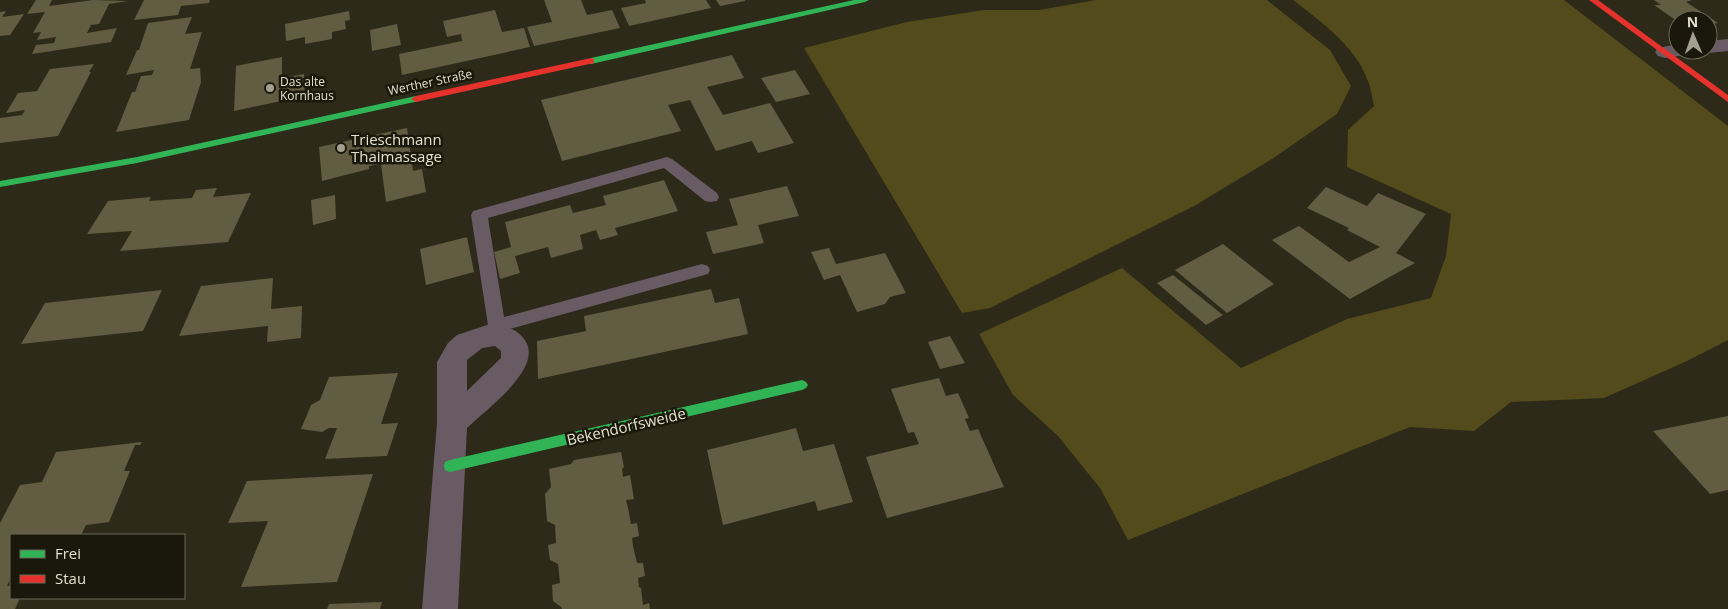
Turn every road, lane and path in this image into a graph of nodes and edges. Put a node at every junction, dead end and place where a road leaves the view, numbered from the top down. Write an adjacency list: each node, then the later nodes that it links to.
1 (1593, 0): 3 (main road)
2 (852, 2): 6 (main road, Werther Straße)
3 (1668, 47)
4 (1685, 60): 5 (main road)
5 (1728, 99)
6 (0, 184)
7 (711, 198): 9 (lane)
8 (702, 270): 9 (lane)
9 (493, 330): 11 (street); 11 (street)
10 (802, 385): 12 (main road, Bekendorfsweide)
11 (452, 423): 12 (street)
12 (450, 466): 13 (street)
13 (440, 609)

